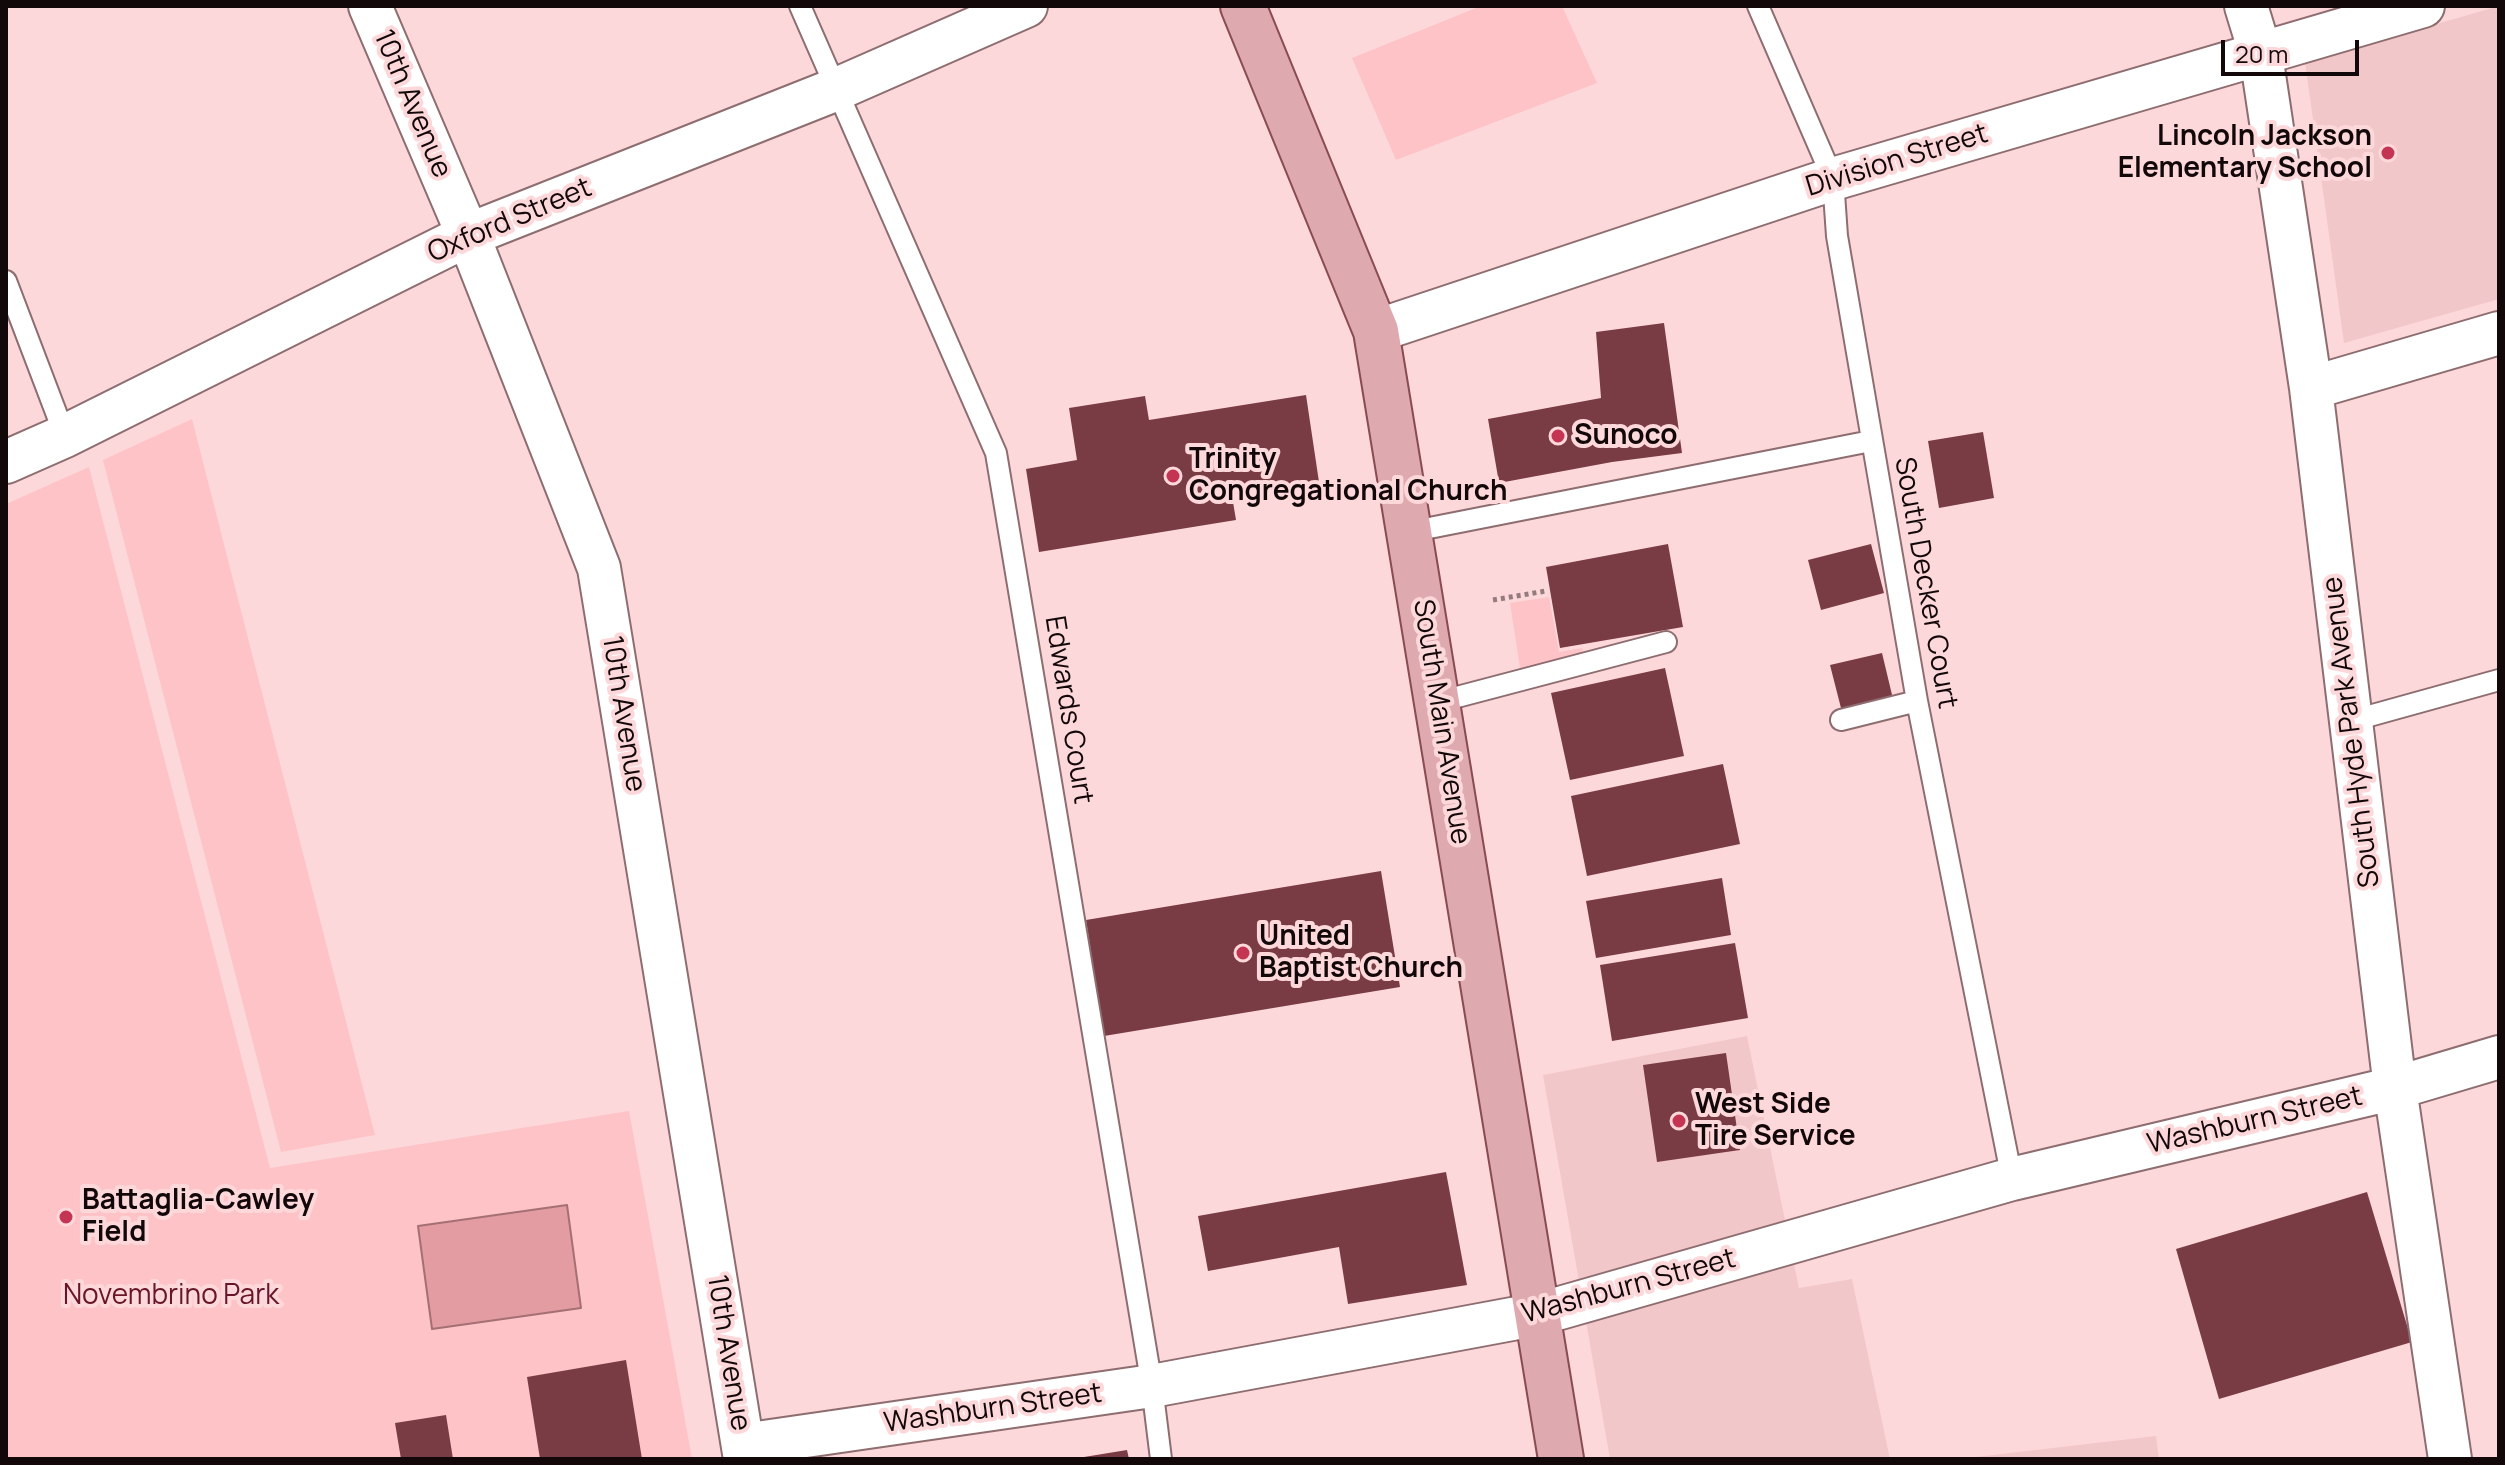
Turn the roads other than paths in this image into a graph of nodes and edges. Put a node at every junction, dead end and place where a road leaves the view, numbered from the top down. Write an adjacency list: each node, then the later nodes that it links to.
1 (370, 6): 11 (street, 10th Avenue)
2 (800, 6): 9 (lane, Edwards Court)
3 (1026, 6): 9 (street, Oxford Street)
4 (1243, 6): 13 (main road, South Main Avenue)
5 (1758, 6): 10 (lane, South Decker Court)
6 (2246, 6): 8 (street, South Hyde Park Avenue)
7 (2423, 6): 8 (street, Division Street)
8 (2261, 55): 10 (street, Division Street); 15 (street, South Hyde Park Avenue)
9 (837, 89): 11 (street, Oxford Street); 30 (lane, Edwards Court)
10 (1833, 179): 13 (street, Division Street); 17 (lane, South Decker Court)
11 (468, 235): 16 (street, Oxford Street); 31 (street, 10th Avenue)
12 (6, 281): 16 (lane)
13 (1376, 331): 19 (main road, South Main Avenue)
14 (2499, 333): 15 (street)
15 (2311, 388): 25 (street, South Hyde Park Avenue)
16 (65, 436): 18 (street, Oxford Street)
17 (1871, 441): 19 (lane); 22 (lane, South Decker Court)
18 (6, 462)
19 (1409, 532): 23 (main road, South Main Avenue)
20 (1666, 642): 23 (lane)
21 (2499, 680): 25 (lane)
22 (1917, 701): 24 (lane); 28 (lane, South Decker Court)
23 (1438, 702): 29 (main road, South Main Avenue)
24 (1841, 720)
25 (2351, 721): 27 (street, South Hyde Park Avenue)
26 (2499, 1057): 27 (street, Washburn Street)
27 (2395, 1088): 28 (street, Washburn Street); 34 (street, South Hyde Park Avenue)
28 (2012, 1179): 29 (street, Washburn Street)
29 (1539, 1314): 30 (street, Washburn Street); 33 (main road, South Main Avenue)
30 (1152, 1386): 31 (street, Washburn Street); 32 (lane, Edwards Court)
31 (744, 1452)
32 (1161, 1459)
33 (1561, 1459)
34 (2450, 1459)

